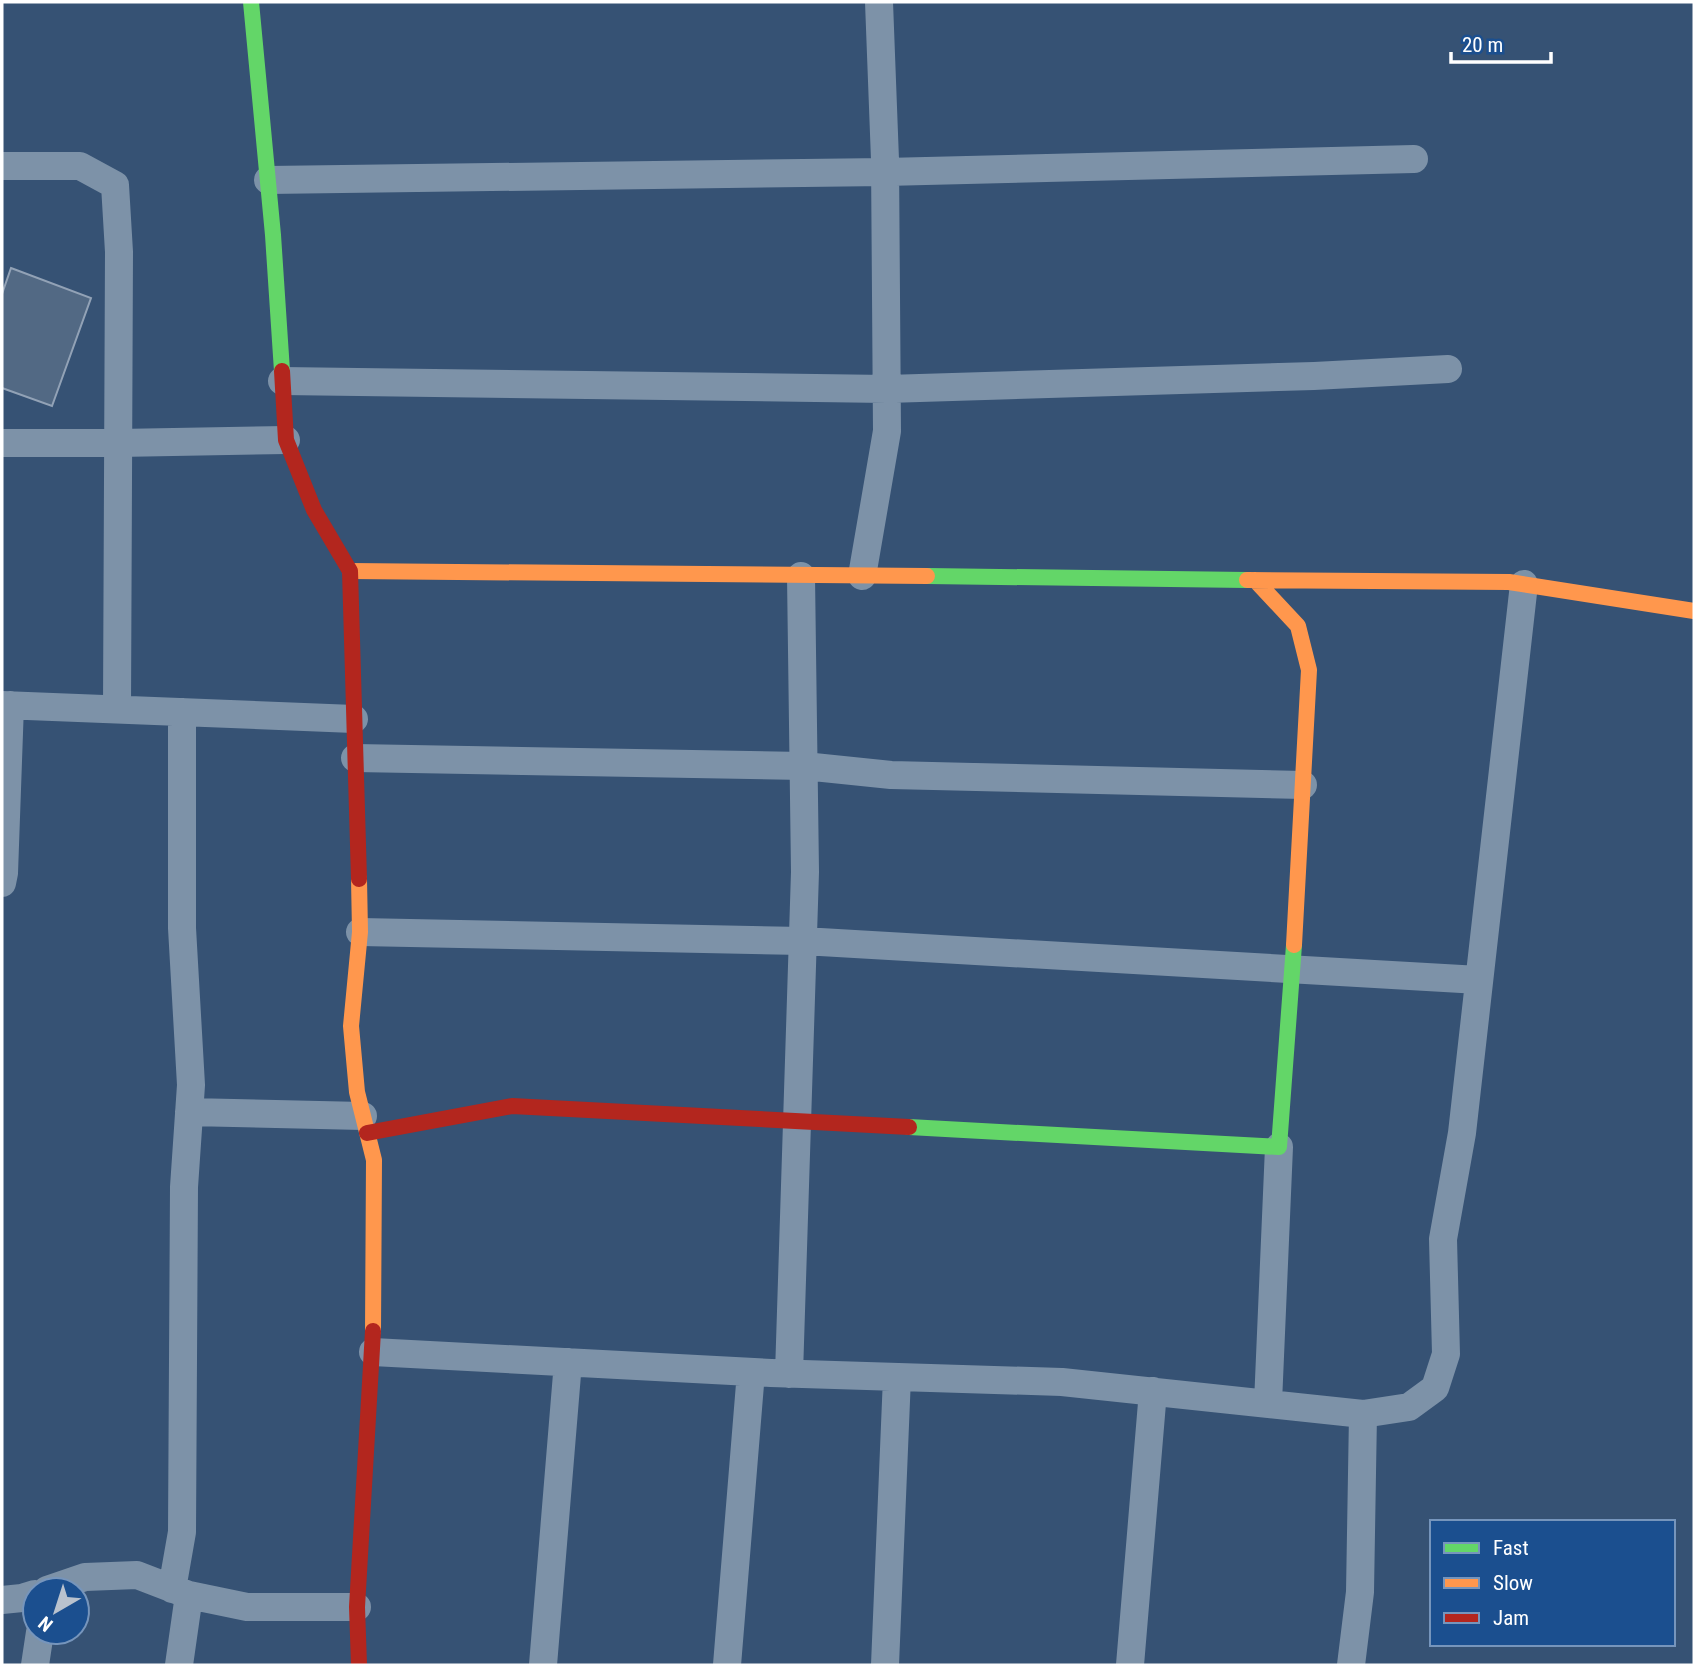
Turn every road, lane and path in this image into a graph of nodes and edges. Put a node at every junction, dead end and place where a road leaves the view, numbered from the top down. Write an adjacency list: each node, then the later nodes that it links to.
1 (251, 2): 6 (street)
2 (879, 2): 5 (street)
3 (1414, 159): 5 (street)
4 (2, 166): 12 (street)
5 (885, 172): 6 (street); 9 (street)
6 (268, 180): 8 (street)
7 (1448, 369): 9 (street)
8 (282, 381): 9 (street); 10 (street)
9 (887, 389): 15 (street)
10 (286, 440): 12 (street); 13 (street)
11 (2, 443): 12 (street)
12 (118, 443): 20 (street)
13 (350, 571): 14 (street); 22 (street)
14 (801, 576): 15 (street); 24 (street)
15 (862, 576): 16 (street)
16 (1255, 580): 17 (street); 25 (street)
17 (1524, 584): 18 (street); 30 (street)
18 (1694, 611)
19 (6, 705): 20 (street); 26 (street)
20 (117, 709): 21 (street)
21 (182, 712): 22 (street); 31 (street)
22 (354, 719): 23 (street)
23 (355, 758): 24 (street); 27 (street)
24 (804, 766): 25 (street); 28 (street)
25 (1303, 785): 29 (street)
26 (2, 883)
27 (360, 932): 28 (street); 33 (street)
28 (803, 941): 29 (street); 32 (street)
29 (1293, 969): 30 (street); 34 (street)
30 (1479, 980): 42 (street)
31 (189, 1112): 33 (street); 44 (street)
32 (798, 1122): 33 (street); 34 (street); 38 (street)
33 (365, 1124): 35 (street)
34 (1279, 1147): 41 (street)
35 (373, 1352): 36 (street); 47 (street)
36 (568, 1362): 37 (street); 52 (street)
37 (751, 1373): 38 (street); 53 (street)
38 (789, 1374): 39 (street)
39 (897, 1377): 40 (street); 54 (street)
40 (1153, 1391): 41 (street); 55 (street)
41 (1268, 1403): 42 (street)
42 (1363, 1414): 56 (street)
43 (91, 1577): 44 (street)
44 (181, 1592): 47 (street); 50 (street)
45 (21, 1598): 46 (street)
46 (2, 1600)
47 (357, 1607): 51 (street)
48 (38, 1646): 49 (street)
49 (35, 1665)
50 (179, 1665)
51 (359, 1665)
52 (543, 1665)
53 (727, 1665)
54 (886, 1665)
55 (1130, 1665)
56 (1351, 1665)

